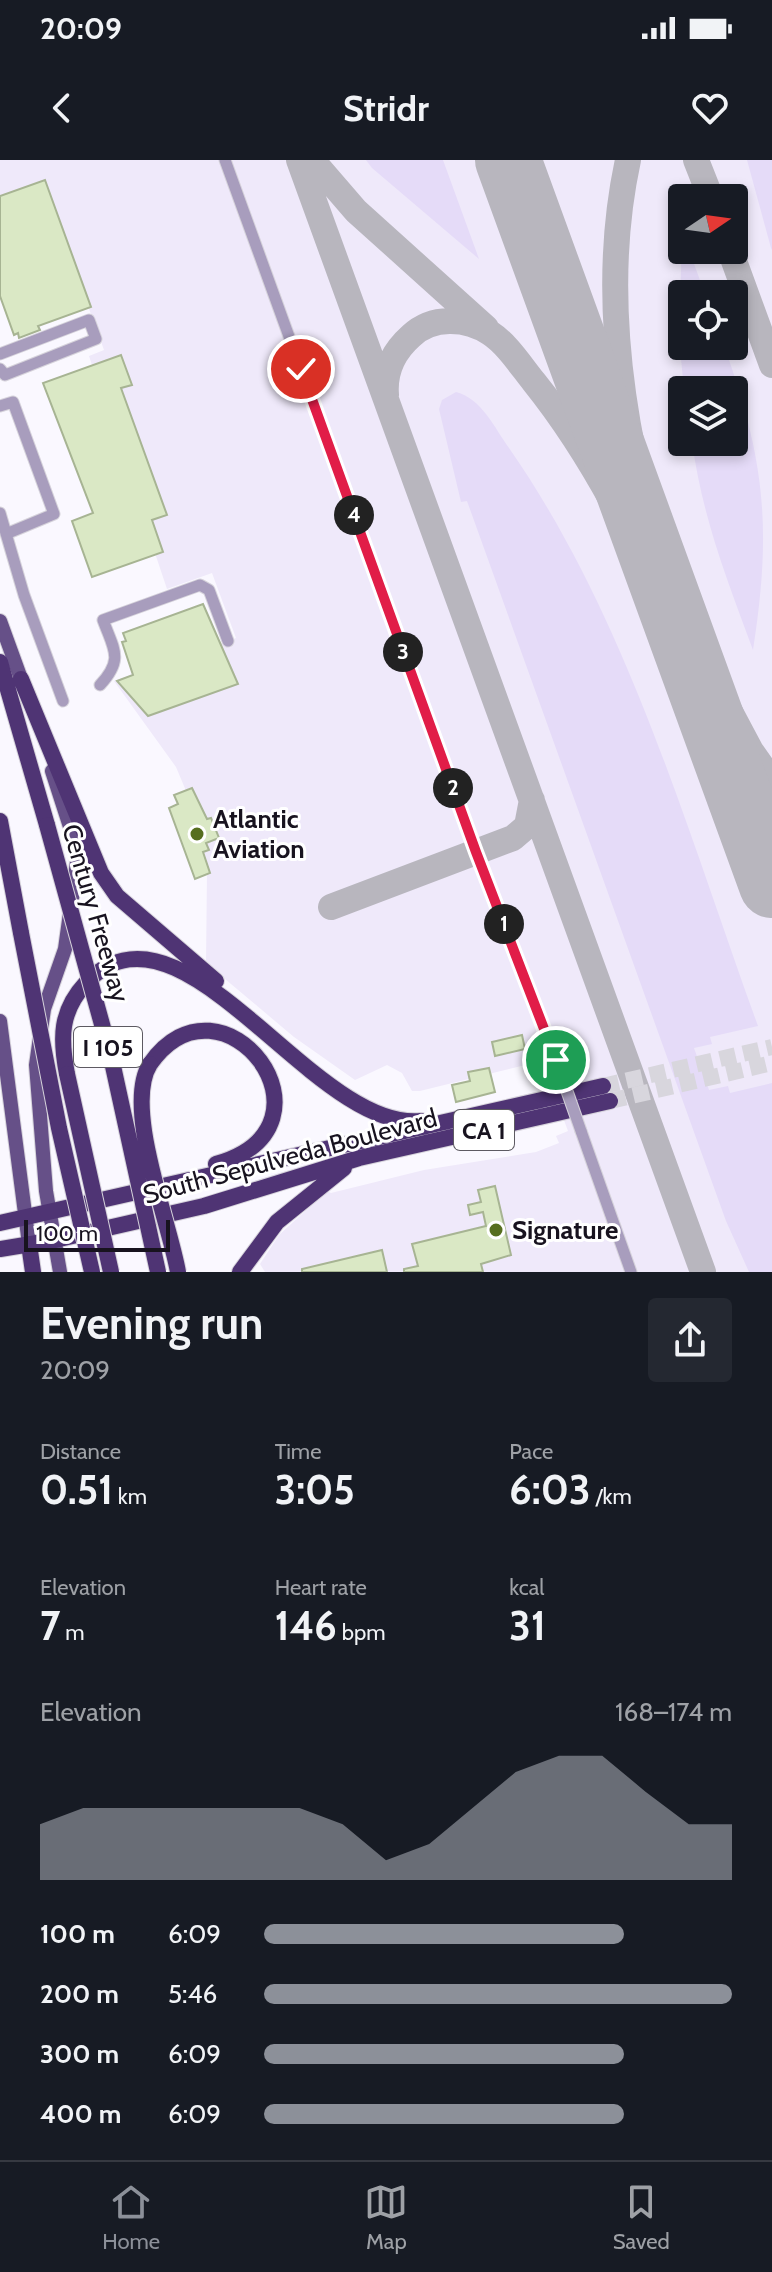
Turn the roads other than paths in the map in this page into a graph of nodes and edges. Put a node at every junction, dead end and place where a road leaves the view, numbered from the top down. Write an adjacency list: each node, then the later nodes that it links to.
1 (225, 160): 32 (lane, bridge)
2 (0, 354): 3 (lane)
3 (0, 369)
4 (0, 406): 6 (lane)
5 (0, 513): 6 (lane)
6 (6, 534): 12 (lane)
7 (0, 621): 10 (main road)
8 (228, 641): 11 (lane)
9 (0, 662): 30 (highway, Century Freeway / I 105, bridge)
10 (21, 679): 15 (highway); 19 (main road)
11 (100, 685)
12 (63, 701)
13 (0, 821): 28 (highway, I 105, bridge)
14 (0, 1021): 20 (main road)
15 (273, 1039): 16 (highway); 29 (highway, bridge)
16 (486, 1114): 17 (highway, South Sepulveda Boulevard / CA 1); 18 (highway, South Sepulveda Boulevard / CA 1)
17 (359, 1158): 22 (highway, South Sepulveda Boulevard / CA 1); 25 (highway)
18 (174, 1184): 19 (highway, South Sepulveda Boulevard / CA 1); 31 (highway, bridge)
19 (50, 1214): 20 (highway, South Sepulveda Boulevard / CA 1); 22 (main road)
20 (25, 1219): 21 (highway, CA 1); 23 (main road)
21 (0, 1223)
22 (55, 1240): 23 (highway, South Sepulveda Boulevard / CA 1); 27 (main road)
23 (29, 1244): 24 (highway, CA 1); 26 (highway)
24 (0, 1249)
25 (241, 1271)
26 (33, 1272)
27 (60, 1272)
28 (92, 1272)
29 (111, 1272)
30 (158, 1272)
31 (178, 1272)
32 (631, 1272)

